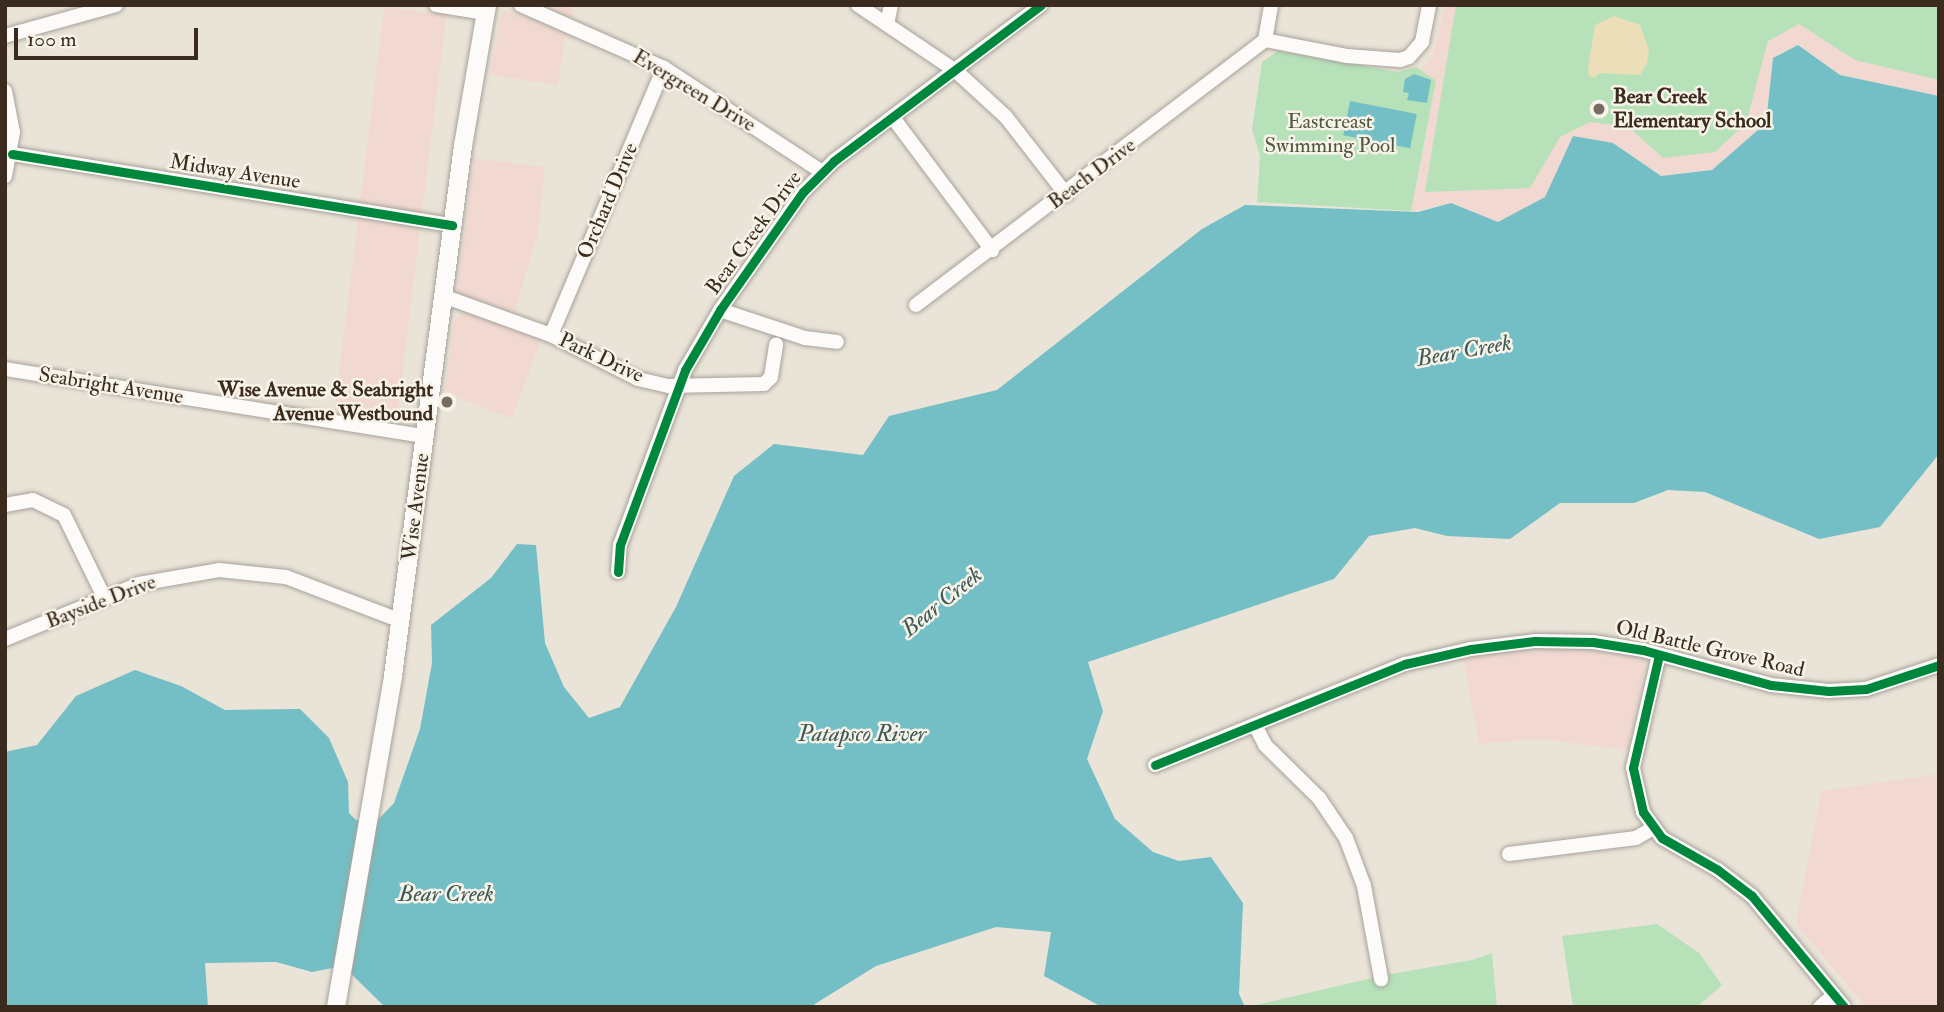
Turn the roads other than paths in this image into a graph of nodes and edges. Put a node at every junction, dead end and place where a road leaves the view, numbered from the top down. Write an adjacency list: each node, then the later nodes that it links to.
1 (116, 5): 11 (street)
2 (436, 5): 9 (street)
3 (521, 5): 13 (street, Evergreen Drive)
4 (858, 5): 10 (street)
5 (891, 5): 10 (street)
6 (1041, 5): 14 (street, Bear Creek Drive)
7 (1271, 5): 12 (street)
8 (1429, 5): 12 (street)
9 (486, 9): 21 (main road, Wise Avenue)
10 (887, 24): 14 (street)
11 (5, 36)
12 (1265, 40): 20 (street, Beach Drive)
13 (664, 68): 18 (street, Evergreen Drive); 26 (street, Orchard Drive)
14 (956, 71): 16 (street, Bear Creek Drive); 20 (street)
15 (5, 92): 17 (street)
16 (894, 119): 18 (street, Bear Creek Drive); 22 (street)
17 (12, 154): 19 (street); 21 (street, Midway Avenue)
18 (821, 171): 25 (street, Bear Creek Drive)
19 (5, 176)
20 (1066, 194): 22 (street, Beach Drive)
21 (453, 225): 23 (main road, Wise Avenue)
22 (992, 250): 24 (street, Beach Drive)
23 (443, 296): 26 (street, Park Drive); 31 (main road, Wise Avenue)
24 (916, 305)
25 (720, 310): 27 (street); 30 (street, Bear Creek Drive)
26 (551, 335): 30 (street, Park Drive)
27 (837, 342)
28 (776, 344): 30 (street, Park Drive)
29 (5, 369): 31 (street, Seabright Avenue)
30 (679, 387): 33 (street, Bear Creek Drive)
31 (425, 436): 35 (main road, Wise Avenue)
32 (5, 505): 34 (street)
33 (618, 572)
34 (104, 597): 35 (street, Bayside Drive); 36 (street, Bayside Drive)
35 (401, 621): 45 (main road, Wise Avenue)
36 (5, 639)
37 (1659, 655): 38 (street, Old Battle Grove Road); 39 (street, Old Battle Grove Road); 41 (street)
38 (1939, 665)
39 (1255, 725): 40 (street, Old Battle Grove Road); 43 (street)
40 (1154, 765)
41 (1653, 828): 42 (street); 44 (street)
42 (1508, 854)
43 (1381, 979)
44 (1834, 995): 46 (street); 47 (street)
45 (336, 1007)
46 (1820, 1007)
47 (1844, 1007)

